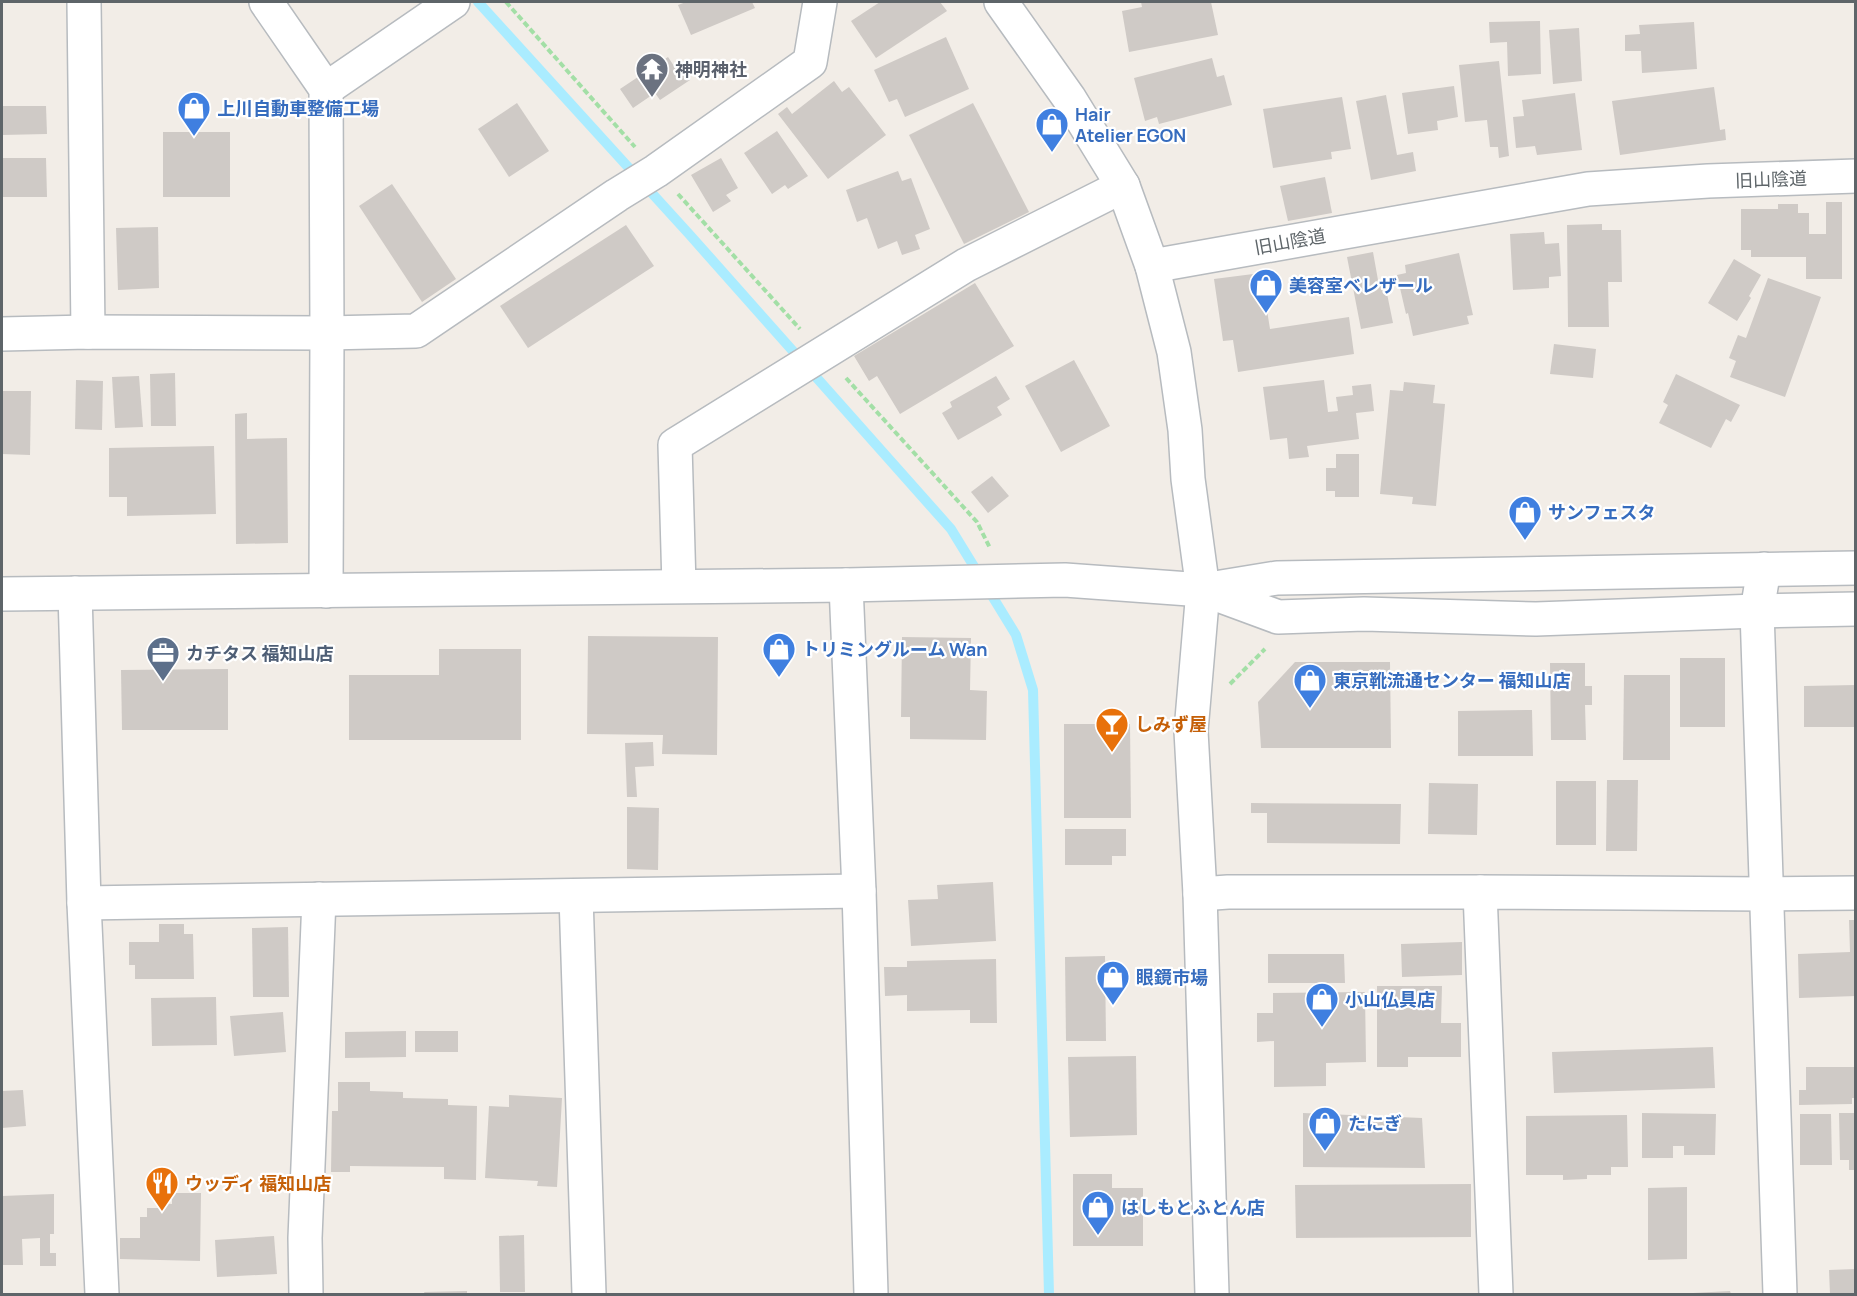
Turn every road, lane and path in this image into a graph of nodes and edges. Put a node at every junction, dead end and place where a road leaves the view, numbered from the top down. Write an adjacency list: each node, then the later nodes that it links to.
1 (84, 2): 10 (street)
2 (266, 2): 6 (street)
3 (820, 2): 11 (street)
4 (1001, 2): 8 (street)
5 (450, 4): 6 (street)
6 (326, 89): 11 (street)
7 (1856, 176): 9 (street, 旧山陰道)
8 (1123, 186): 9 (street); 13 (street)
9 (1152, 266): 19 (street)
10 (88, 332): 11 (street); 12 (street)
11 (327, 333): 20 (street)
12 (2, 334)
13 (823, 353): 14 (path); 18 (street)
14 (993, 555)
15 (1856, 568): 16 (street)
16 (1764, 569): 19 (street); 24 (street)
17 (846, 585): 18 (street); 19 (street); 27 (street)
18 (679, 586): 20 (street)
19 (1203, 590): 24 (street); 30 (street)
20 (326, 591): 21 (street)
21 (75, 593): 22 (street); 34 (street)
22 (2, 594)
23 (1856, 609): 24 (street)
24 (1757, 611): 31 (street)
25 (1269, 645): 26 (path)
26 (1223, 691)
27 (859, 891): 32 (street); 38 (street)
28 (1480, 892): 30 (street); 31 (street); 40 (street)
29 (1856, 893): 31 (street)
30 (1200, 894): 39 (street)
31 (1765, 894): 41 (street)
32 (576, 896): 33 (street); 37 (street)
33 (318, 899): 34 (street); 36 (street)
34 (84, 903): 35 (street)
35 (102, 1294)
36 (306, 1294)
37 (589, 1294)
38 (871, 1294)
39 (1212, 1294)
40 (1496, 1294)
41 (1780, 1294)

